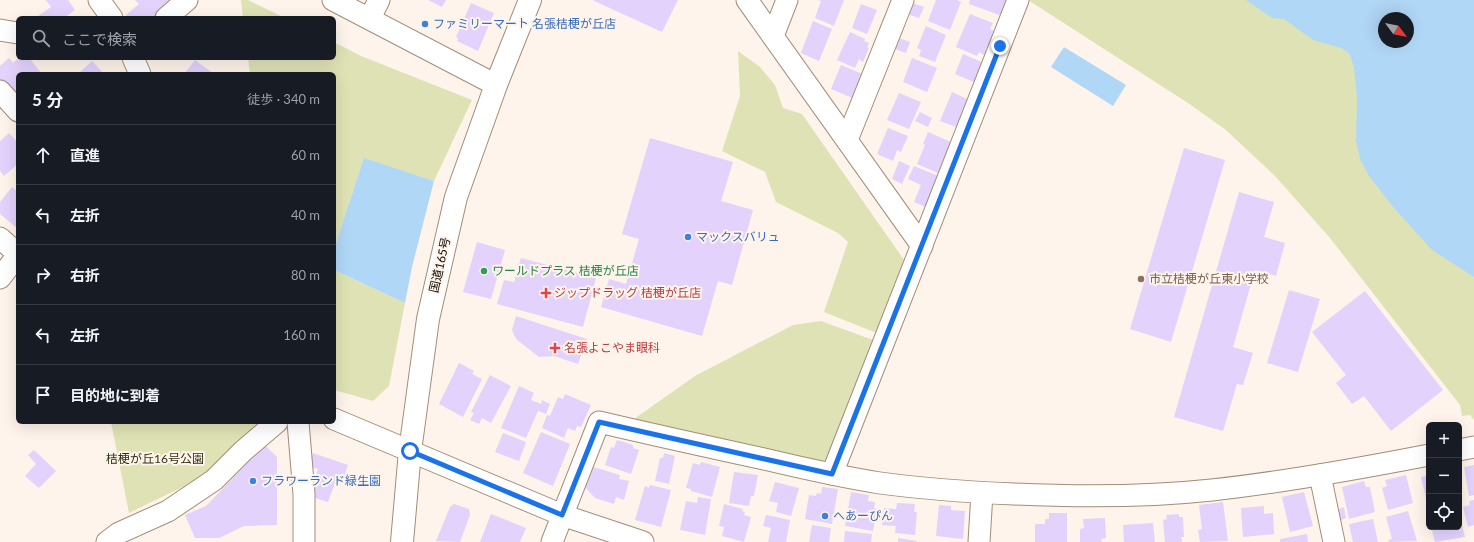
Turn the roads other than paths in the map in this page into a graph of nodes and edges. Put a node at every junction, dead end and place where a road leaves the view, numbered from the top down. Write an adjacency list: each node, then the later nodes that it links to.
1 (100, 0): 10 (street)
2 (187, 0): 11 (street)
3 (333, 0): 12 (street)
4 (379, 0): 12 (street)
5 (530, 0): 18 (highway, 国道165号)
6 (747, 0): 15 (street)
7 (787, 0): 15 (street)
8 (903, 0): 21 (street)
9 (1018, 0): 23 (street)
10 (111, 16)
11 (168, 16)
12 (370, 18): 18 (street)
13 (0, 30): 14 (street)
14 (16, 32)
15 (773, 36): 21 (street)
16 (133, 60): 17 (street)
17 (139, 72)
18 (496, 85): 32 (highway, 国道165号)
19 (0, 91): 20 (street)
20 (16, 109)
21 (847, 140): 23 (street)
22 (0, 238): 24 (street)
23 (922, 246): 34 (street)
24 (16, 253)
25 (16, 258): 26 (street)
26 (0, 278)
27 (336, 420): 32 (street)
28 (275, 424): 38 (street)
29 (298, 424): 39 (street)
30 (1474, 447): 31 (street)
31 (1462, 449)
32 (410, 451): 37 (street); 40 (highway, 国道165号)
33 (1426, 456): 35 (street)
34 (832, 474): 36 (street); 37 (street)
35 (1320, 475): 36 (street); 44 (street)
36 (982, 493): 43 (street)
37 (562, 515): 41 (street); 42 (street)
38 (107, 542)
39 (304, 542)
40 (402, 542)
41 (552, 542)
42 (643, 542)
43 (979, 542)
44 (1334, 542)

